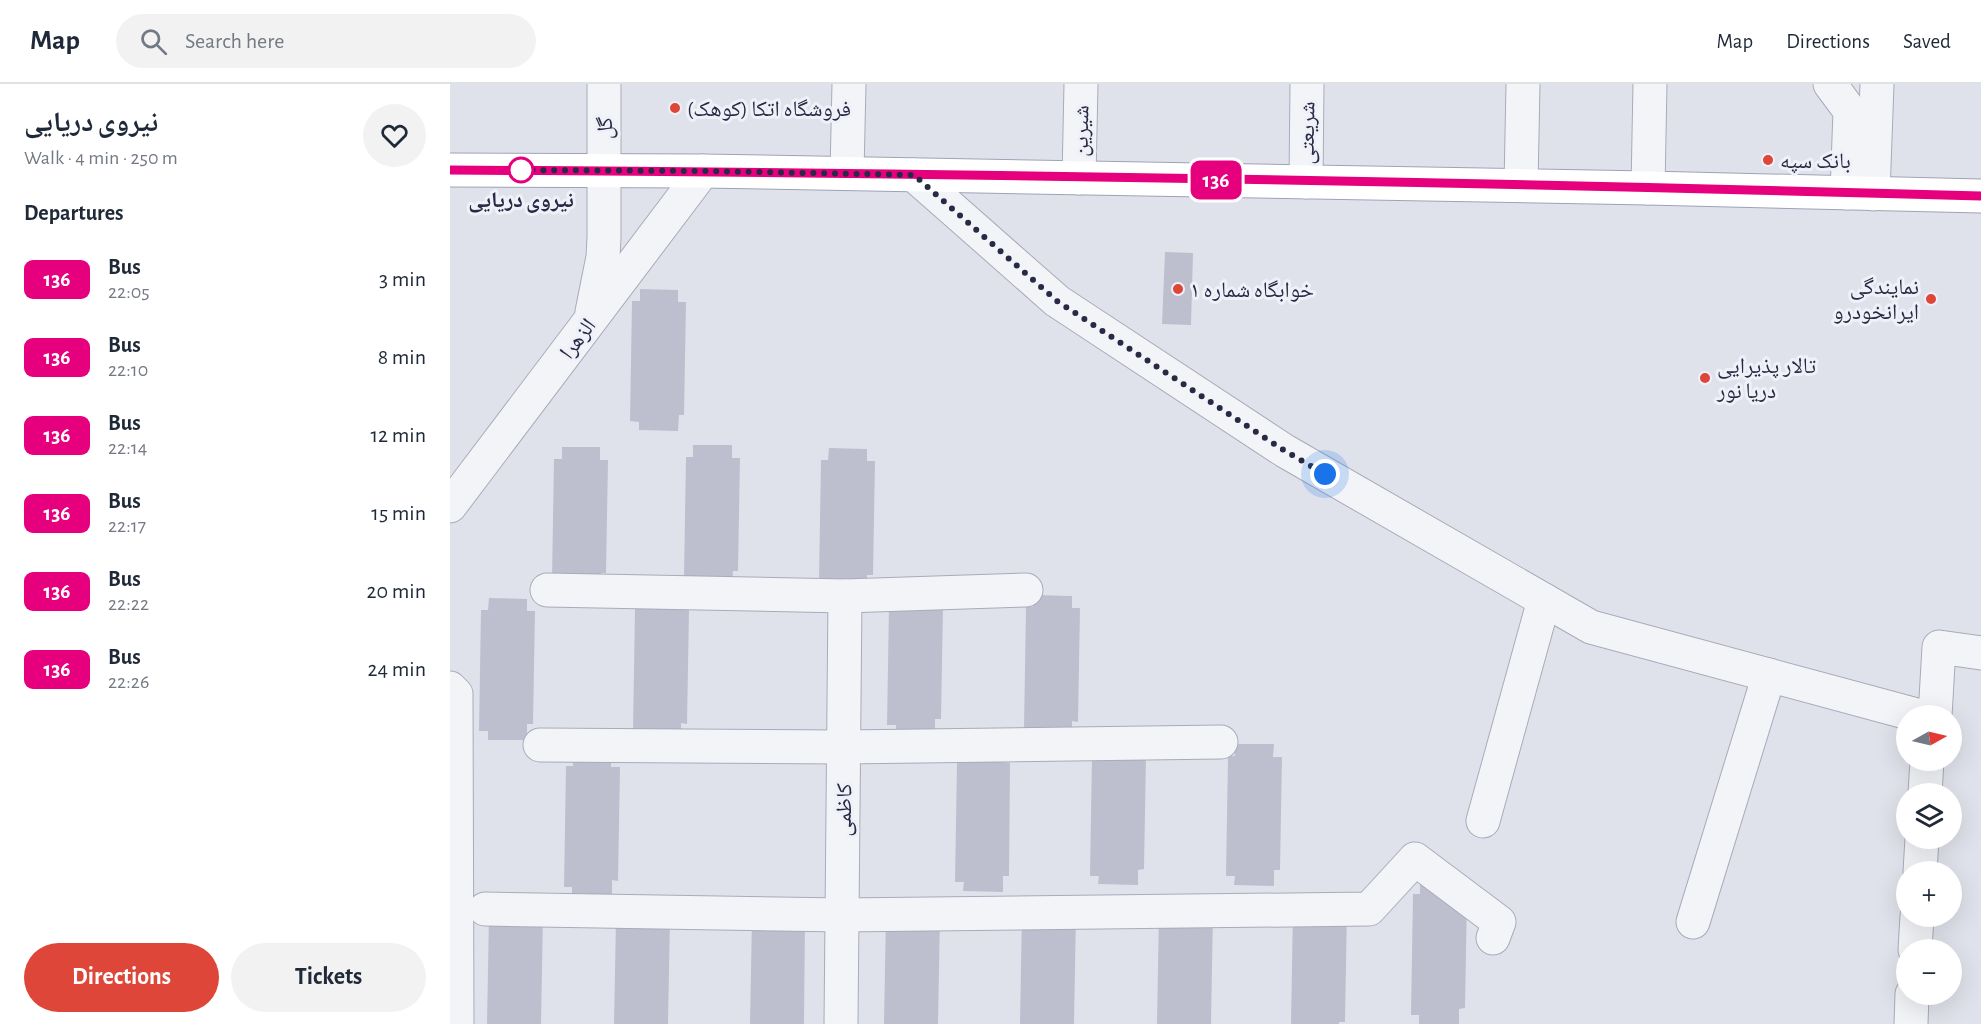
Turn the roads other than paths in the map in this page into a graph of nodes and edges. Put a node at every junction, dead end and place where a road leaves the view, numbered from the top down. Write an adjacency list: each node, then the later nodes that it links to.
1 (604, 84): 10 (street, گل)
2 (849, 84): 12 (street)
3 (1081, 84): 14 (street, شیرین)
4 (1307, 84): 15 (street, شریعتی)
5 (1523, 84): 16 (street)
6 (1650, 84): 17 (street)
7 (1830, 84): 18 (street)
8 (1877, 84): 18 (street)
9 (450, 170): 10 (main road)
10 (603, 171): 11 (main road); 20 (street, گل)
11 (703, 171): 12 (main road); 20 (street, الزهرا)
12 (847, 173): 13 (main road)
13 (914, 175): 14 (main road); 25 (street)
14 (1079, 178): 15 (main road)
15 (1306, 182): 16 (main road)
16 (1521, 185): 17 (main road)
17 (1648, 188): 18 (main road)
18 (1860, 193): 19 (main road)
19 (1981, 196)
20 (591, 320): 21 (street, الزهرا)
21 (450, 506)
22 (547, 590): 24 (street)
23 (1026, 590): 24 (street)
24 (845, 596): 33 (street, کاظمی)
25 (1544, 600): 27 (street); 34 (street)
26 (1981, 653): 29 (street)
27 (1769, 675): 30 (street); 37 (street)
28 (450, 688): 40 (street)
29 (1936, 705)
30 (1896, 709)
31 (1221, 742): 33 (street)
32 (540, 745): 33 (street)
33 (844, 747): 36 (street, کاظمی)
34 (1483, 821)
35 (485, 909): 36 (street)
36 (842, 915): 38 (street); 41 (street, کاظمی)
37 (1693, 922)
38 (1493, 938)
39 (1912, 1005): 42 (street)
40 (458, 1024)
41 (841, 1024)
42 (1911, 1024)

